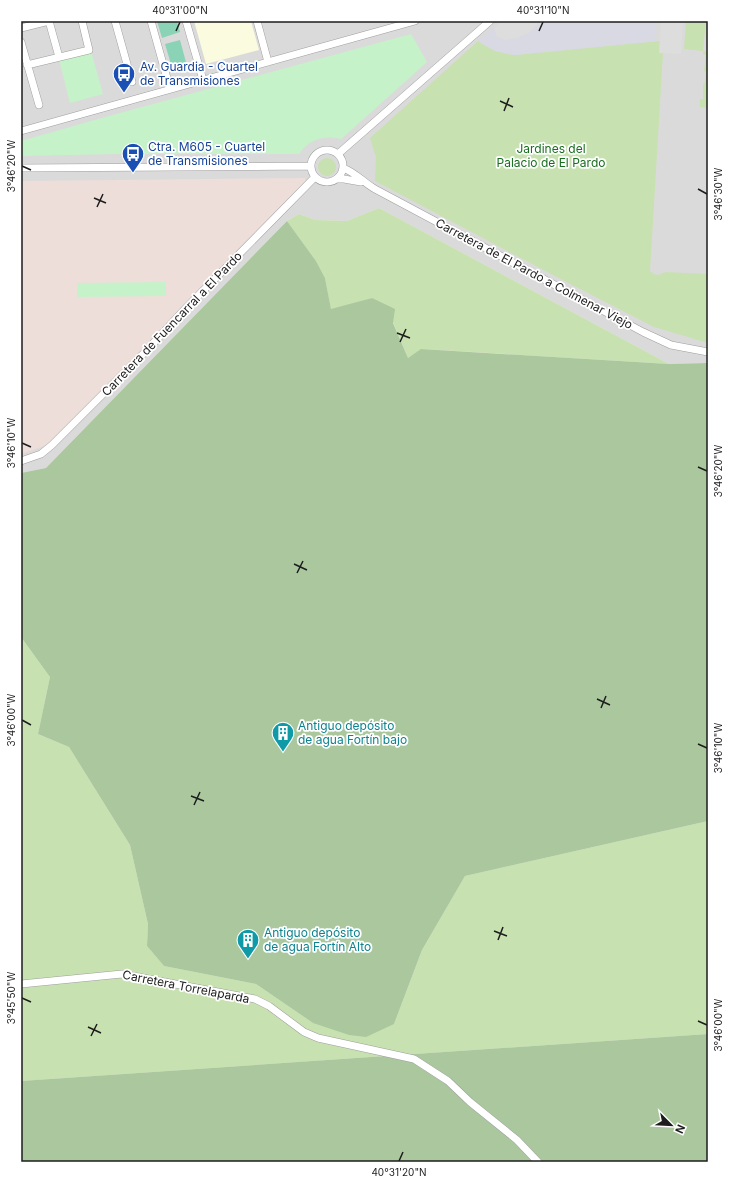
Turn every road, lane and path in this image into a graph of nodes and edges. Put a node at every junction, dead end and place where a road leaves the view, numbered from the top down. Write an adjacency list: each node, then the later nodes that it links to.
1 (49, 21): 10 (street); 12 (street)
2 (82, 21): 12 (street)
3 (115, 21): 16 (street)
4 (151, 21): 17 (street)
5 (186, 21): 15 (street)
6 (257, 21): 13 (street)
7 (415, 21): 13 (street)
8 (490, 21): 9 (street)
9 (485, 24): 20 (street)
10 (24, 25)
11 (21, 42): 14 (street)
12 (59, 57): 14 (street)
13 (268, 62): 15 (street)
14 (28, 65): 18 (street)
15 (203, 80): 17 (street)
16 (132, 82)
17 (170, 89): 19 (street)
18 (39, 105)
19 (21, 130)
20 (338, 154): 21 (street); 23 (street)
21 (311, 166): 22 (street); 24 (street)
22 (21, 168)
23 (343, 168): 25 (street); 26 (street)
24 (315, 177): 25 (street); 28 (street, Carretera de Fuencarral a El Pardo)
25 (337, 179): 26 (street)
26 (365, 183): 27 (street, Carretera de El Pardo a Colmenar Viejo)
27 (708, 352)
28 (21, 461)
29 (21, 984): 30 (street, Carretera Torrelaparda)
30 (538, 1162)

